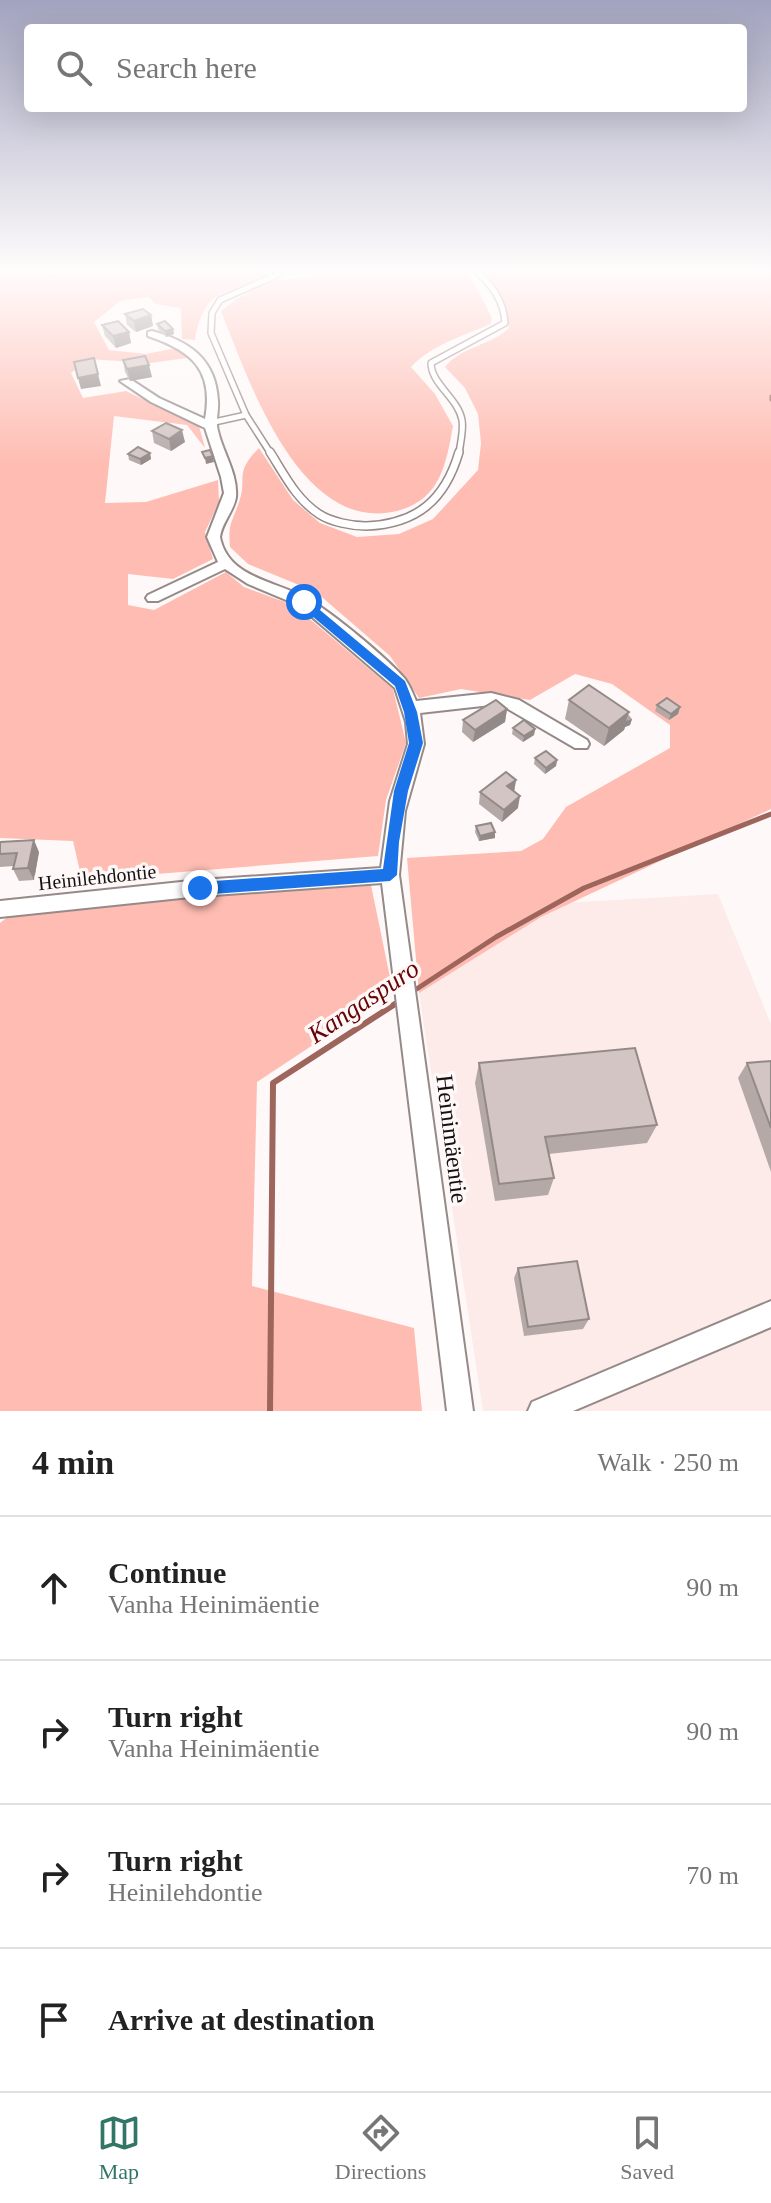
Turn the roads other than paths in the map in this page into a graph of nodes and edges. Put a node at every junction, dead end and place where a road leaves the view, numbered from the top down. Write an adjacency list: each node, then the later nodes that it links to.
1 (152, 334): 6 (street)
2 (211, 334): 5 (lane)
3 (488, 334): 5 (lane)
4 (126, 381): 6 (street)
5 (246, 415): 6 (lane)
6 (210, 425): 7 (street)
7 (227, 563): 8 (street); 9 (street)
8 (153, 598)
9 (409, 708): 10 (street); 11 (street, Heinimäentie)
10 (581, 744)
11 (390, 875): 12 (street, Heinilehdontie); 14 (street, Heinimäentie)
12 (0, 909)
13 (771, 1314): 15 (street)
14 (460, 1411)
15 (541, 1411)

